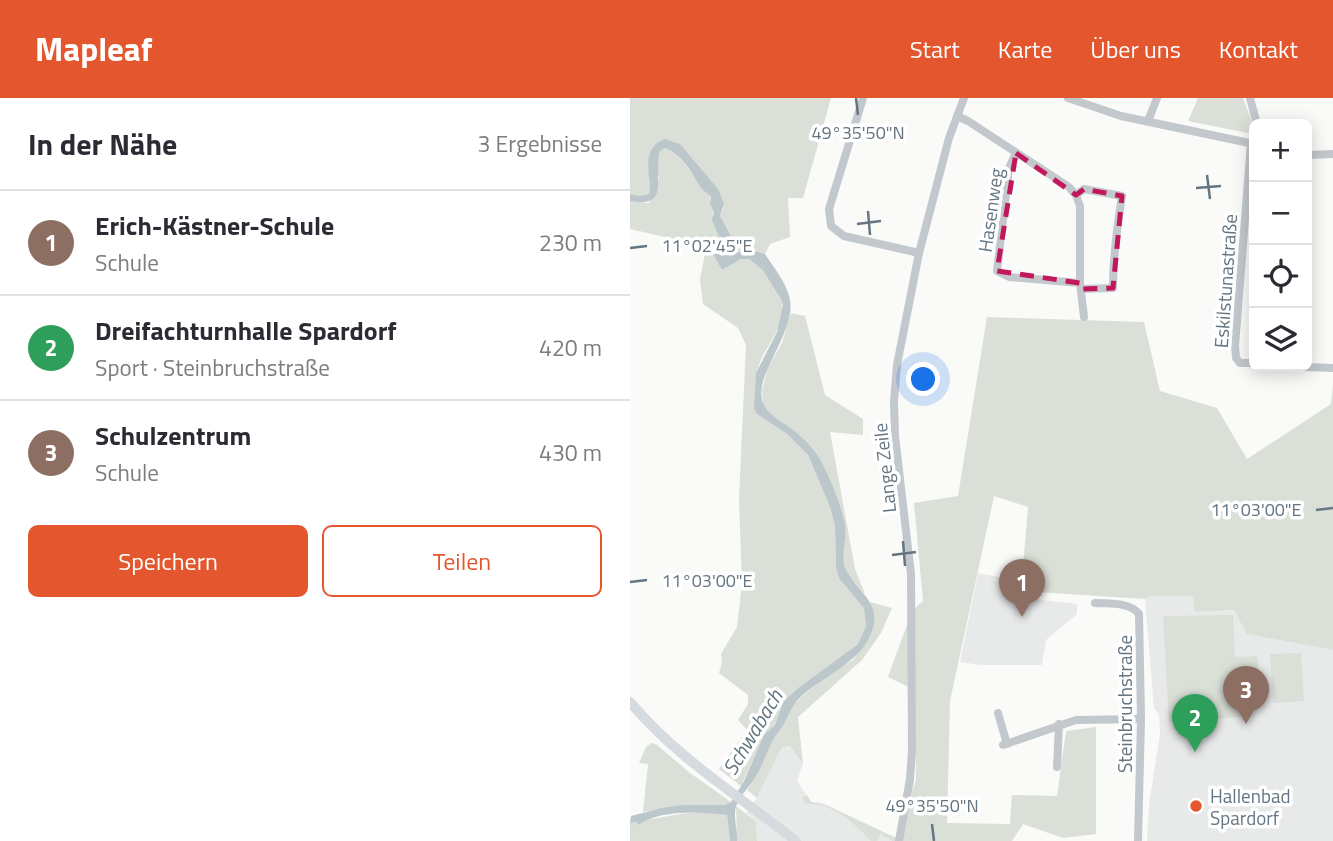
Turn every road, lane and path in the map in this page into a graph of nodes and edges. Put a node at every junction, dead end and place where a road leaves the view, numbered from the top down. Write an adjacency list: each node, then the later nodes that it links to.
1 (863, 98): 16 (street)
2 (964, 98): 7 (street, Lange Zeile)
3 (1068, 98): 6 (street)
4 (1157, 98): 9 (street)
5 (1250, 98): 8 (street)
6 (1081, 100): 9 (street)
7 (957, 116): 11 (street); 16 (street, Lange Zeile)
8 (1256, 119)
9 (1148, 121): 10 (street)
10 (1249, 142)
11 (1016, 153): 15 (street); 17 (street, Hasenweg)
12 (1333, 154): 13 (street)
13 (1312, 155)
14 (1250, 182): 19 (street, Eskilstunastraße)
15 (1076, 195): 17 (street); 17 (street)
16 (919, 253): 29 (street, Lange Zeile)
17 (1081, 286): 18 (street)
18 (1084, 317)
19 (1249, 363)
20 (1312, 367): 21 (street)
21 (1333, 368)
22 (1095, 603): 25 (street, Steinbruchstraße)
23 (630, 702): 28 (main road)
24 (998, 713): 26 (street)
25 (1141, 719): 26 (street); 30 (street, Steinbruchstraße)
26 (1059, 724): 27 (street)
27 (1057, 766)
28 (789, 839)
29 (900, 841)
30 (1138, 841)

